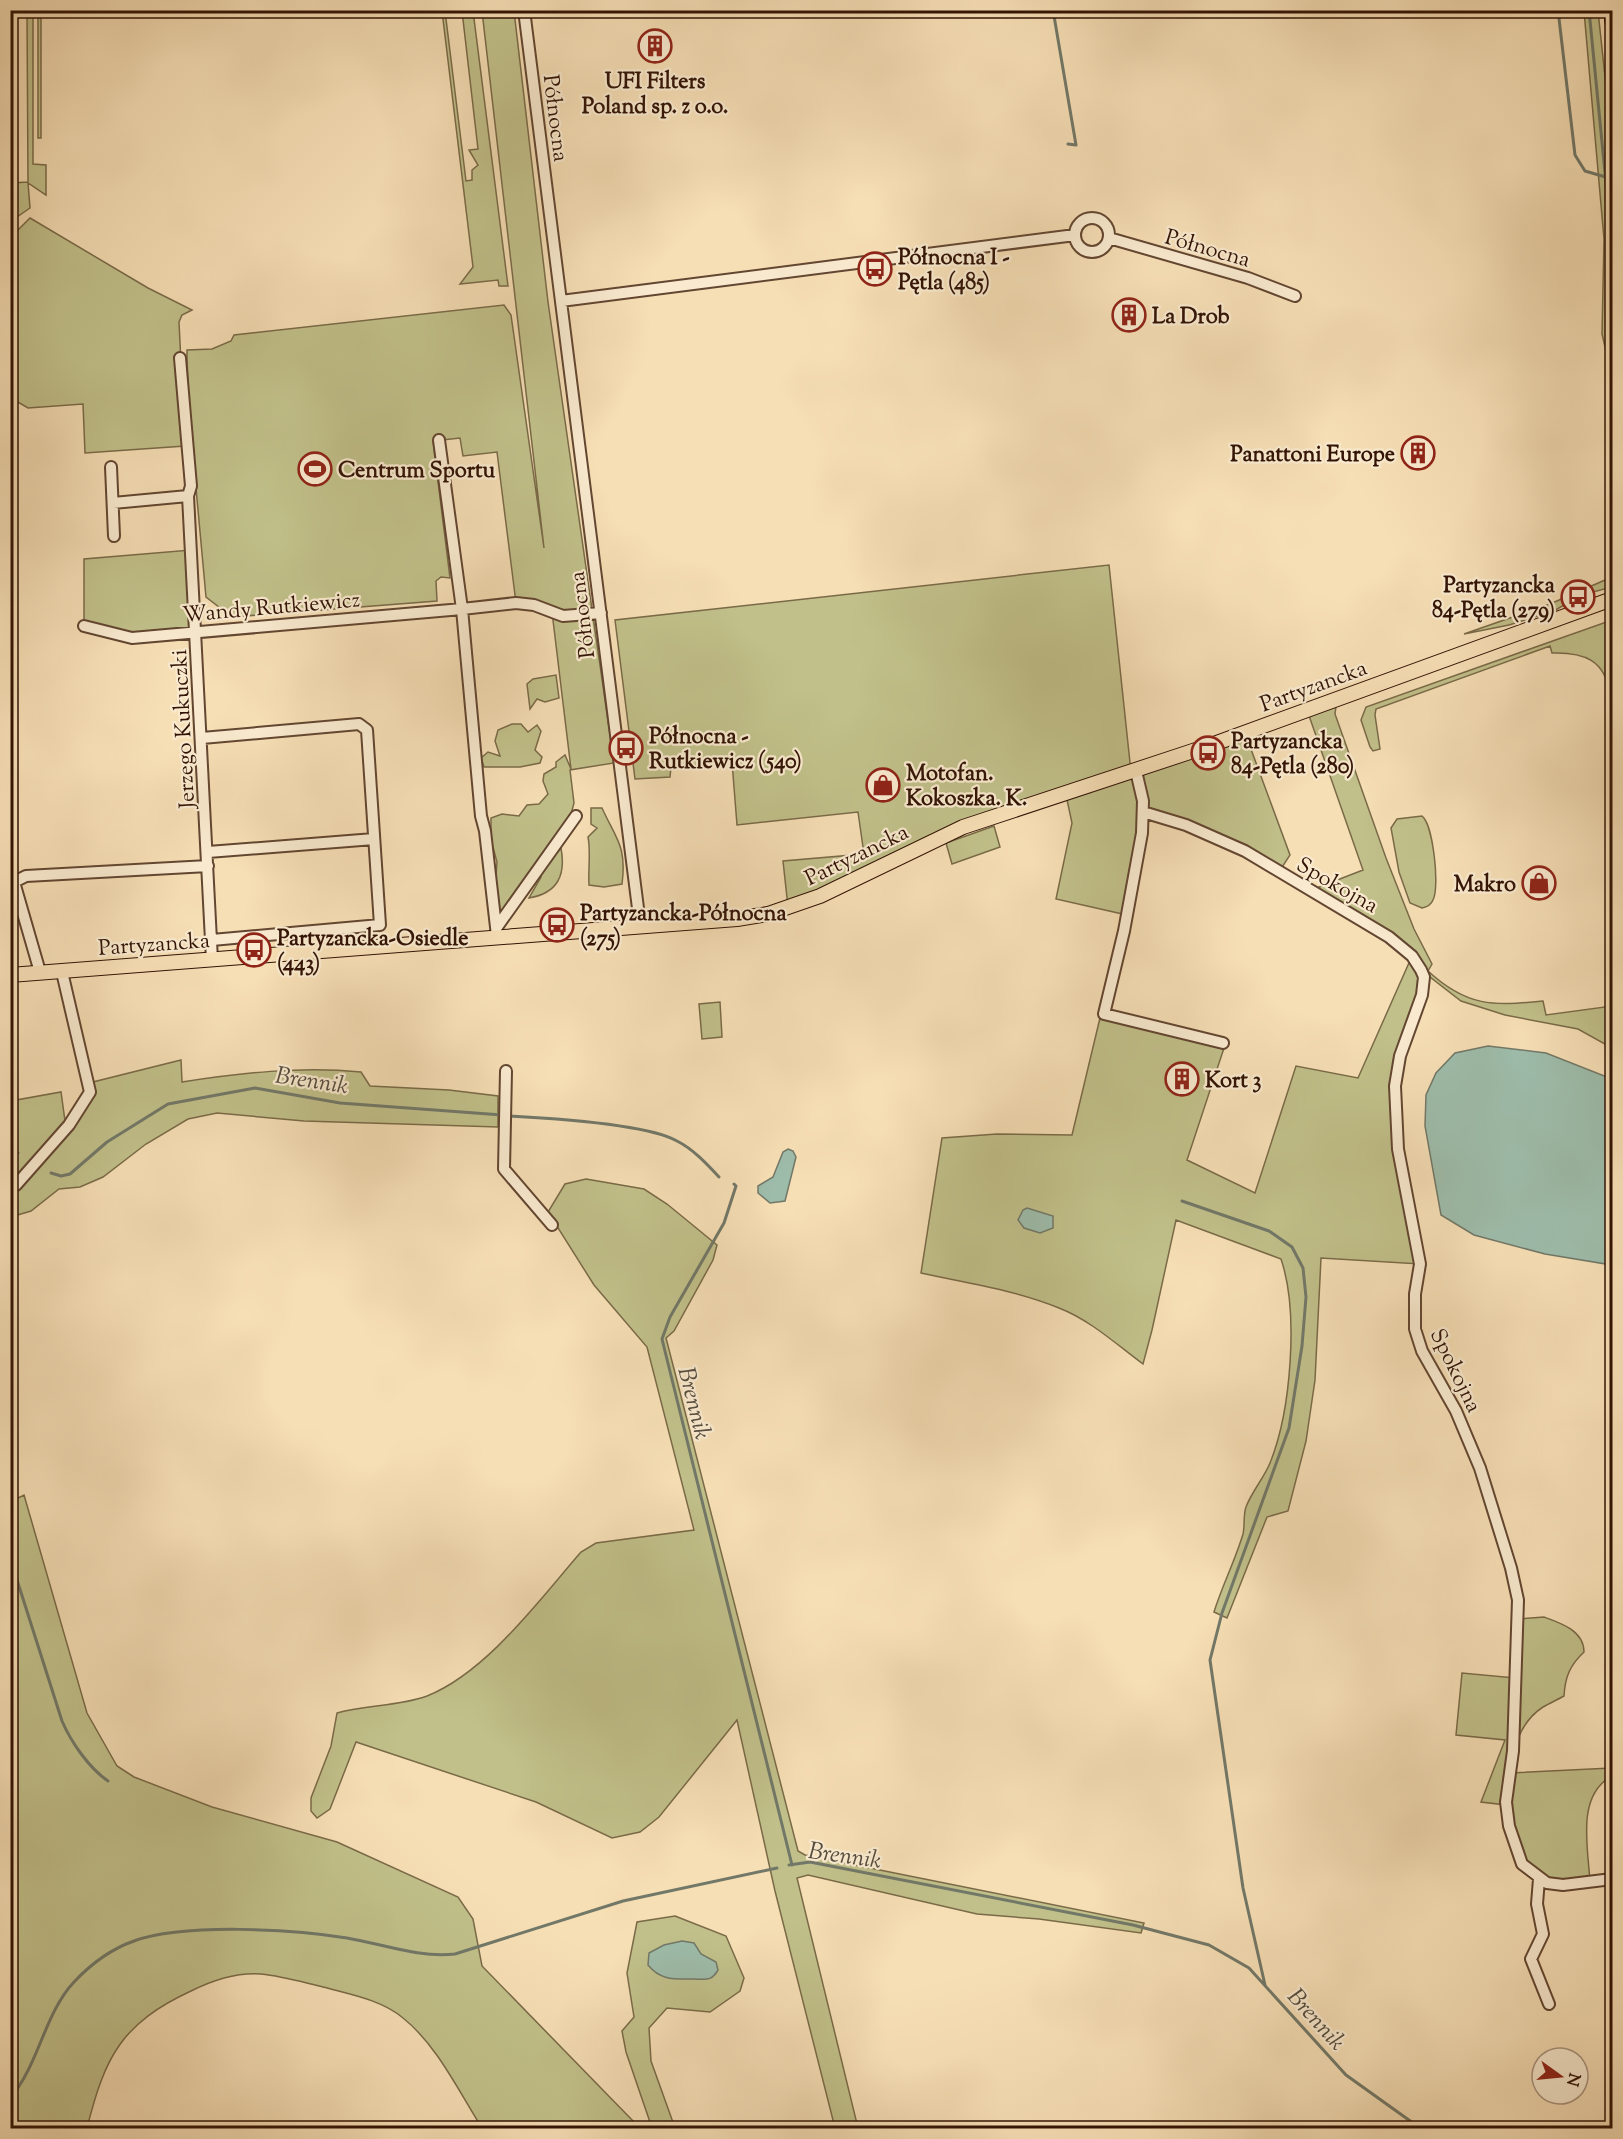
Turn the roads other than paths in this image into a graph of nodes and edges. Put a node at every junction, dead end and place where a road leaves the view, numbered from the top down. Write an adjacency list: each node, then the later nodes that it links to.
1 (524, 10): 7 (street, Północna)
2 (1612, 10): 3 (main road)
3 (1612, 21)
4 (1075, 235): 5 (street); 5 (street); 7 (street)
5 (1109, 238): 6 (street, Północna)
6 (1295, 296)
7 (561, 301): 16 (street, Północna)
8 (180, 358): 11 (street, Jerzego Kukuczki)
9 (439, 440): 15 (street)
10 (111, 467): 12 (street)
11 (188, 496): 12 (street); 18 (street, Jerzego Kukuczki)
12 (113, 503): 13 (street)
13 (114, 536)
14 (1612, 602): 20 (main road, Partyzancka)
15 (462, 609): 16 (street, Wandy Rutkiewicz); 18 (street, Wandy Rutkiewicz); 28 (street)
16 (601, 613): 27 (street, Północna)
17 (84, 626): 18 (street, Wandy Rutkiewicz)
18 (196, 632): 19 (street, Jerzego Kukuczki)
19 (202, 738): 23 (street); 24 (street, Jerzego Kukuczki)
20 (1136, 771): 21 (street); 27 (main road, Partyzancka)
21 (1143, 812): 34 (street); 38 (street, Spokojna)
22 (576, 816): 28 (street)
23 (374, 839): 24 (street); 29 (street)
24 (207, 852): 25 (street, Jerzego Kukuczki)
25 (208, 866): 26 (street); 29 (street, Jerzego Kukuczki)
26 (12, 883): 31 (street)
27 (640, 924): 28 (main road, Partyzancka)
28 (497, 932): 30 (main road, Partyzancka)
29 (212, 940): 30 (street, Jerzego Kukuczki)
30 (212, 960): 32 (main road, Partyzancka)
31 (40, 972): 32 (main road, Partyzancka); 33 (main road, Partyzancka)
32 (62, 972): 36 (street)
33 (10, 975)
34 (1223, 1043)
35 (506, 1071): 37 (street)
36 (10, 1181)
37 (552, 1225)
38 (1539, 1879): 39 (street); 40 (street)
39 (1612, 1879)
40 (1549, 2004)

